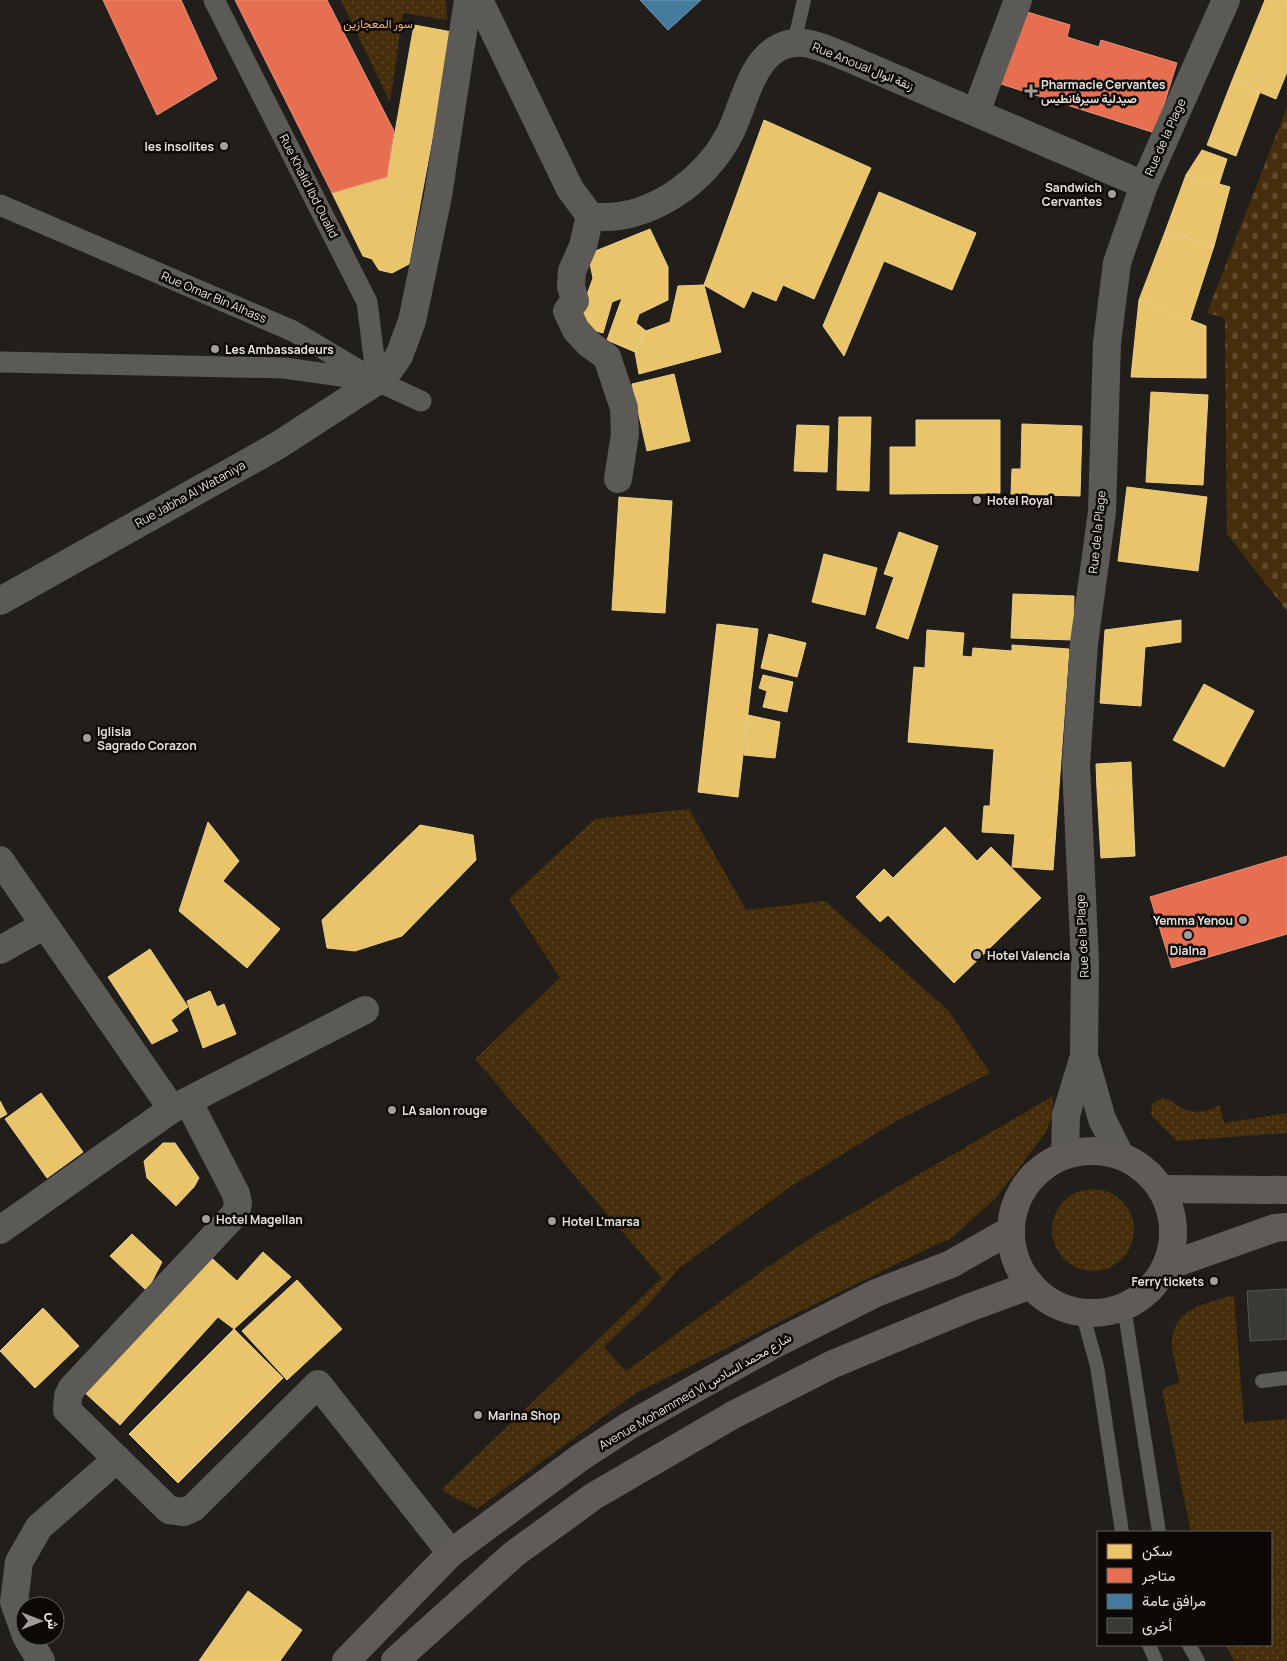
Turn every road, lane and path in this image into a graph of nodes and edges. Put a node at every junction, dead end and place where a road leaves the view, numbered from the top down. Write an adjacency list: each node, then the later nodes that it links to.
1 (214, 0): 13 (street, Rue Khalid Ibd Oualid)
2 (468, 0): 13 (street, Rue Jabha Al Wataniya)
3 (479, 0): 11 (street)
4 (804, 0): 7 (lane)
5 (1018, 0): 8 (street)
6 (1226, 0): 9 (street, Rue de la Plage)
7 (794, 44): 8 (street, Rue Anoual زنقة انوال); 11 (street, Rue Anoual زنقة انوال)
8 (976, 112): 9 (street, Rue Anoual زنقة انوال)
9 (1144, 185): 21 (street, Rue de la Plage)
10 (0, 205): 13 (street, Rue Omar Bin Alhass)
11 (590, 216): 15 (street)
12 (0, 362): 13 (street)
13 (377, 381): 14 (street, Rue Omar Bin Alhass); 16 (street, Rue Jabha Al Wataniya)
14 (422, 401)
15 (618, 479)
16 (0, 601)
17 (0, 860): 18 (street)
18 (43, 926): 19 (street); 22 (street)
19 (0, 950)
20 (365, 1010): 22 (street)
21 (1084, 1056): 23 (street); 24 (street)
22 (180, 1105): 28 (street); 36 (street)
23 (1064, 1155): 24 (main road); 29 (main road)
24 (1120, 1155): 25 (main road)
25 (1161, 1189): 26 (main road); 30 (main road)
26 (1287, 1190)
27 (1287, 1227): 30 (main road)
28 (0, 1230)
29 (1011, 1230): 31 (main road); 39 (main road, Avenue Mohammed VI شارع محمد السادس)
30 (1165, 1267): 32 (main road)
31 (1031, 1285): 33 (main road); 46 (main road)
32 (1124, 1306): 33 (main road); 38 (lane)
33 (1082, 1312): 37 (lane)
34 (1287, 1378): 35 (lane)
35 (1262, 1381)
36 (117, 1459): 39 (street); 40 (street)
37 (1122, 1531)
38 (1159, 1531)
39 (451, 1553): 45 (main road, Avenue Mohammed VI شارع محمد السادس)
40 (15, 1605)
41 (33, 1646): 44 (street)
42 (1149, 1646): 47 (lane)
43 (1190, 1646): 48 (lane)
44 (41, 1661)
45 (346, 1661)
46 (396, 1661)
47 (1156, 1661)
48 (1198, 1661)

